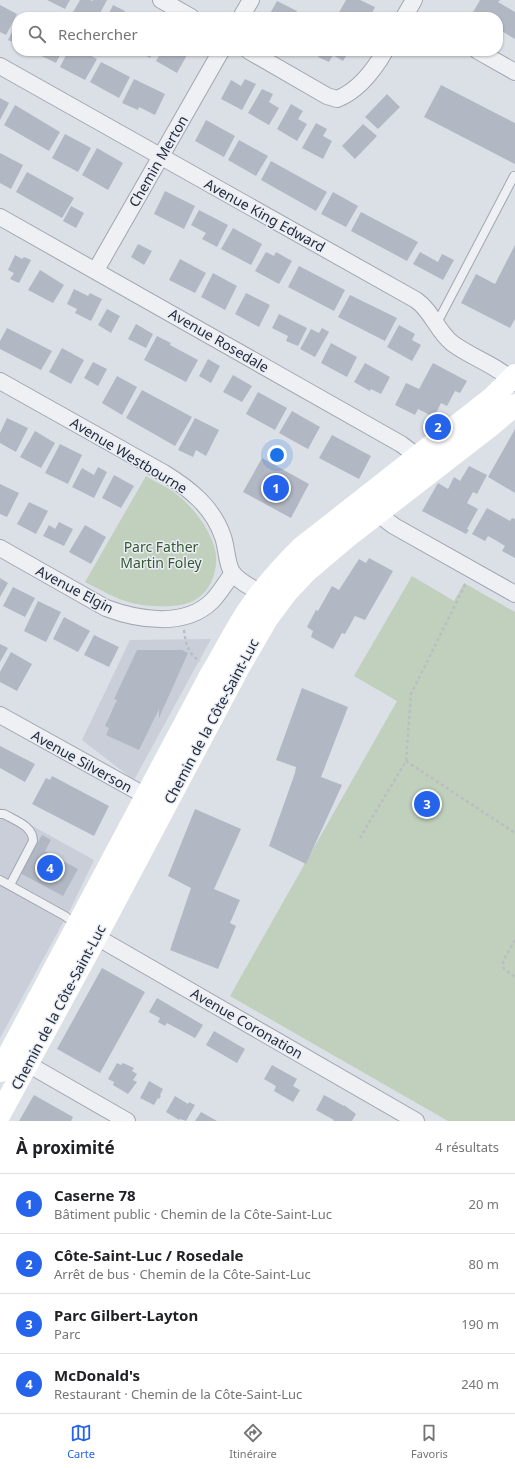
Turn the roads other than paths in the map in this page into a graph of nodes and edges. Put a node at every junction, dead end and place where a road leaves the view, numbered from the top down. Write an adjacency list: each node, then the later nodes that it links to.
1 (161, 0): 3 (street)
2 (251, 0): 4 (street)
3 (181, 12)
4 (244, 12)
5 (218, 56): 11 (street, Chemin Merton)
6 (258, 56): 7 (street)
7 (382, 56)
8 (487, 56): 10 (street)
9 (0, 66): 11 (street, Avenue King Edward)
10 (515, 72)
11 (160, 156): 14 (street, Chemin Merton); 15 (street, Avenue King Edward)
12 (514, 176): 15 (lane)
13 (0, 217): 14 (street, Avenue Rosedale)
14 (96, 270): 19 (street, Avenue Rosedale)
15 (437, 324): 16 (street, Avenue King Edward)
16 (514, 379): 19 (main road, Chemin de la Côte-Saint-Luc)
17 (0, 381): 22 (street, Avenue Westbourne)
18 (515, 405): 19 (main road, Chemin de la Côte-Saint-Luc)
19 (425, 463): 20 (main road, Chemin de la Côte-Saint-Luc)
20 (371, 506): 23 (street); 24 (main road, Chemin de la Côte-Saint-Luc)
21 (0, 548): 22 (street, Avenue Elgin)
22 (233, 573): 24 (street)
23 (515, 594)
24 (270, 598): 26 (main road, Chemin de la Côte-Saint-Luc); 27 (main road, Chemin de la Côte-Saint-Luc)
25 (0, 716): 26 (street, Avenue Silverson)
26 (146, 797): 27 (street, Avenue Silverson); 31 (main road, Chemin de la Côte-Saint-Luc)
27 (165, 807): 32 (main road, Chemin de la Côte-Saint-Luc)
28 (0, 814): 30 (lane)
29 (0, 880): 30 (lane)
30 (10, 886): 31 (lane)
31 (78, 926): 32 (street, Avenue Coronation); 33 (main road, Chemin de la Côte-Saint-Luc)
32 (96, 937): 34 (main road, Chemin de la Côte-Saint-Luc); 37 (street, Avenue Coronation)
33 (3, 1057): 34 (street)
34 (28, 1064): 35 (main road, Chemin de la Côte-Saint-Luc); 36 (street)
35 (0, 1114)
36 (126, 1121)
37 (416, 1121)

